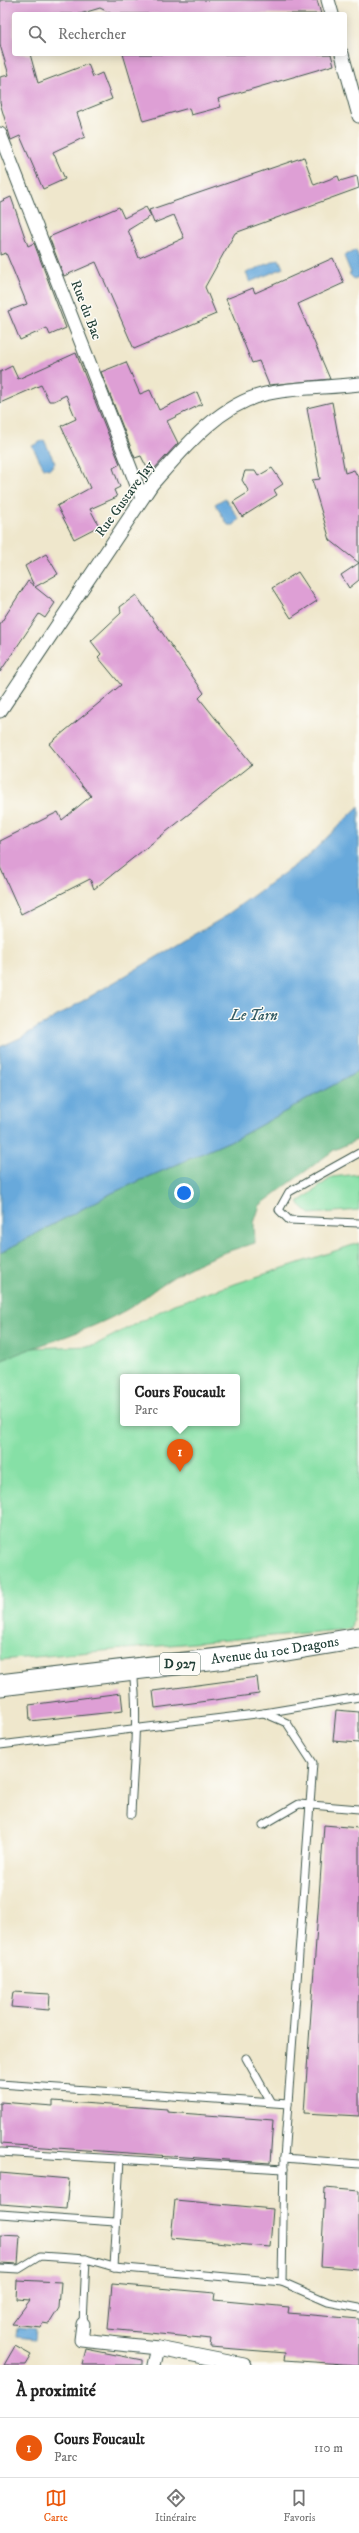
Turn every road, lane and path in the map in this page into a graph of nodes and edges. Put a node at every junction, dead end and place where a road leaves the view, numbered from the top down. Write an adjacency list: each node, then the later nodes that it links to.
1 (328, 0): 2 (street)
2 (331, 12)
3 (343, 56): 4 (street)
4 (358, 112)
5 (0, 134): 7 (street, Rue du Bac)
6 (359, 384): 7 (street, Rue Gustave Jay)
7 (142, 498): 8 (street, Rue Gustave Jay)
8 (0, 711)
9 (359, 1153): 10 (lane)
10 (359, 1223)
11 (359, 1638): 12 (main road, Avenue du 10e Dragons / D 927)
12 (132, 1669): 13 (main road, Avenue du 10e Dragons / D 927); 16 (lane)
13 (0, 1685)
14 (359, 1697): 15 (lane)
15 (264, 1713): 16 (lane); 18 (lane)
16 (136, 1728): 17 (lane); 20 (lane)
17 (0, 1745)
18 (310, 1805): 19 (lane); 21 (lane); 25 (lane)
19 (359, 1809)
20 (130, 1814)
21 (263, 1825)
22 (246, 2058): 24 (lane)
23 (0, 2084): 24 (lane)
24 (270, 2101): 25 (lane)
25 (288, 2104): 27 (lane)
26 (0, 2152): 28 (lane)
27 (284, 2158): 29 (lane); 30 (lane)
28 (120, 2159): 30 (lane); 32 (lane)
29 (359, 2164)
30 (284, 2169): 36 (lane)
31 (0, 2214): 32 (lane)
32 (115, 2222): 34 (lane)
33 (86, 2259): 34 (lane); 35 (lane); 38 (lane)
34 (114, 2267): 36 (lane)
35 (0, 2268)
36 (282, 2282): 37 (lane)
37 (359, 2308)
38 (83, 2324): 39 (street)
39 (158, 2348): 40 (street); 41 (street)
40 (154, 2365)
41 (244, 2365)

